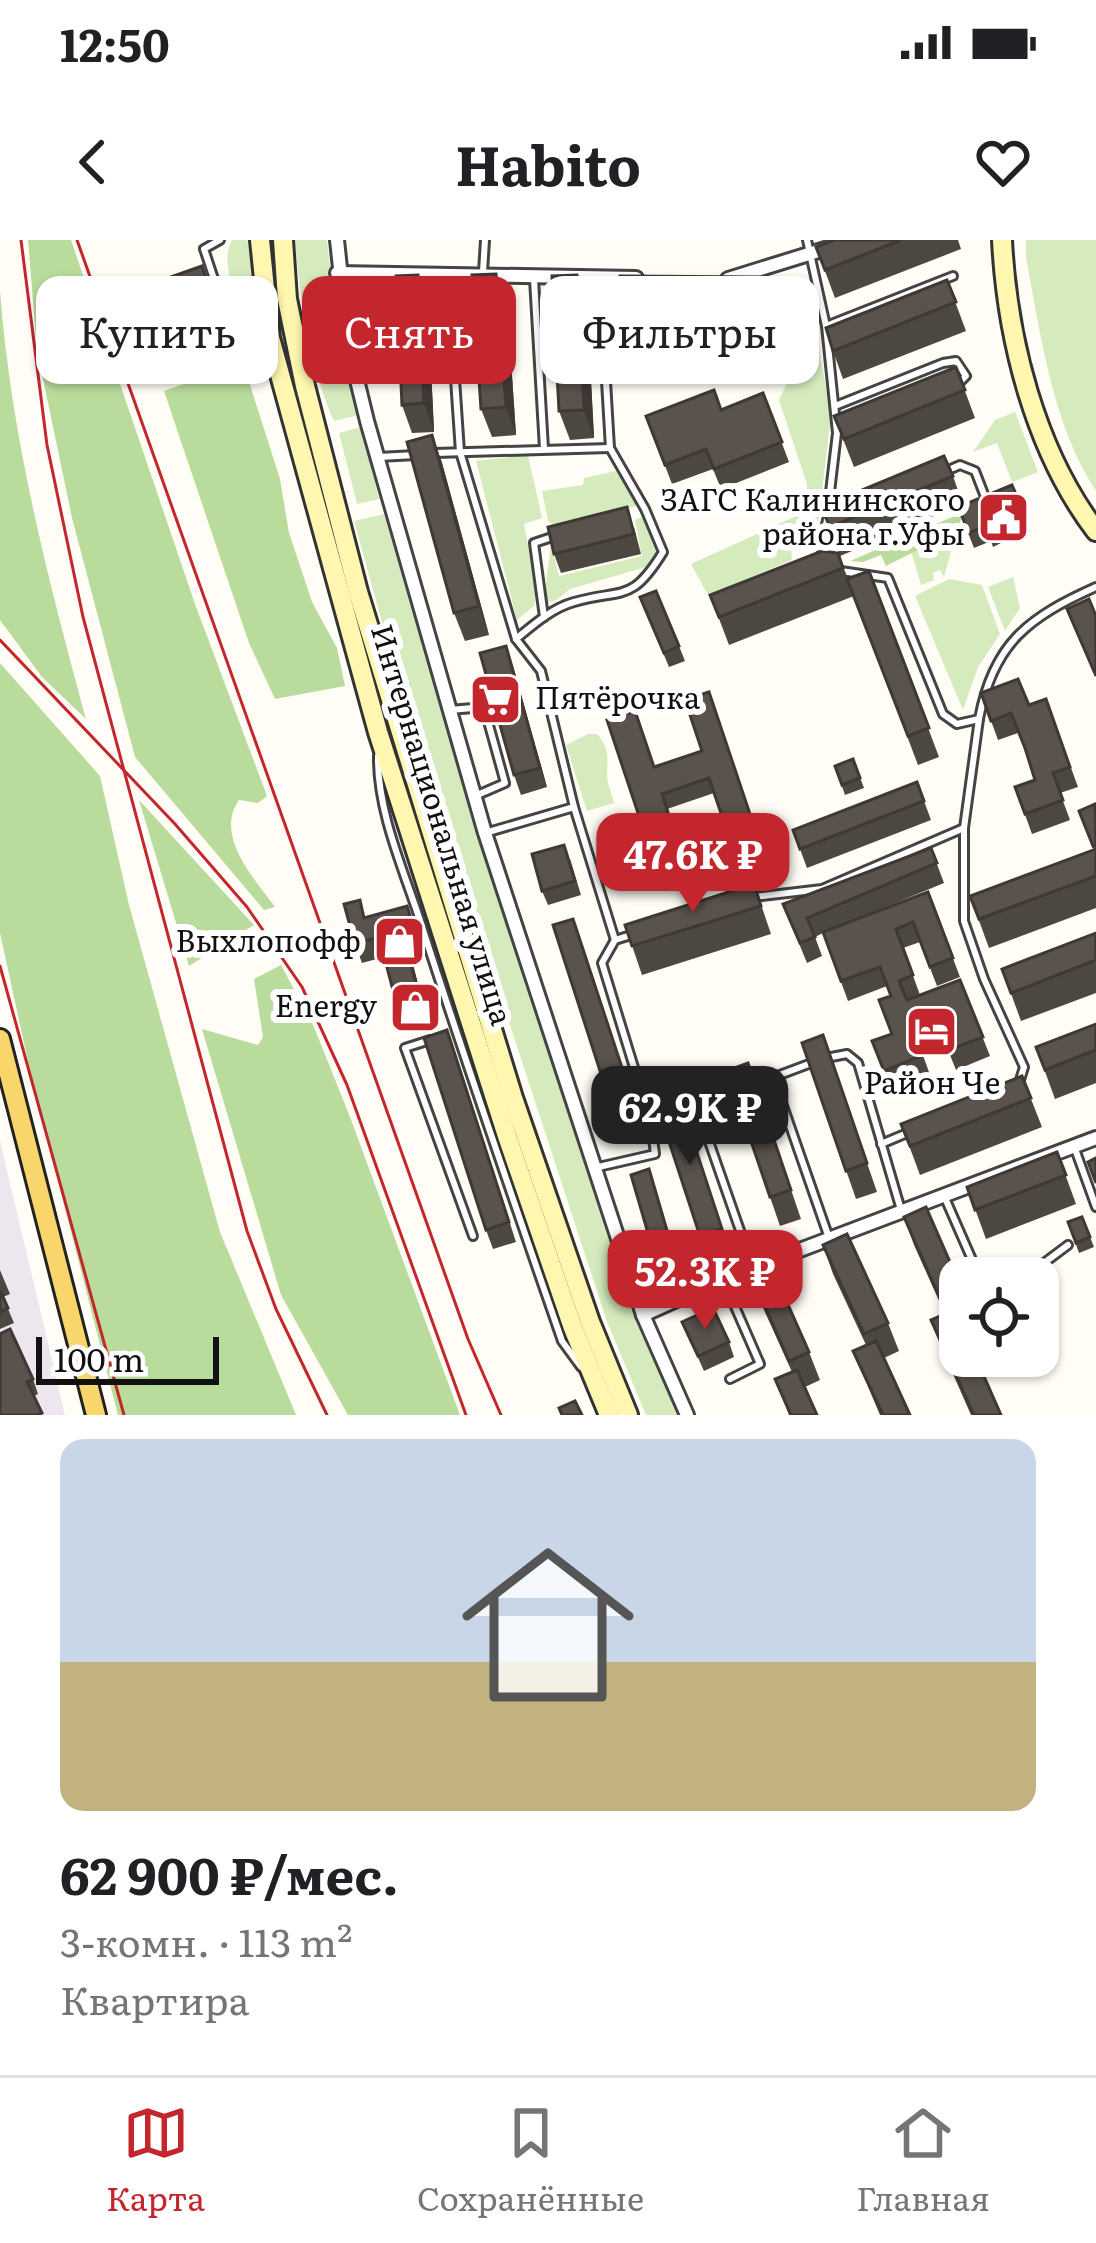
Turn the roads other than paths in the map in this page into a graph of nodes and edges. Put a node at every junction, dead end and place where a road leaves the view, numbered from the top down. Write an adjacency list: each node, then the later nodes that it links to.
1 (220, 240): 12 (lane)
2 (260, 240): 13 (main road, Интернациональная улица)
3 (283, 240): 70 (main road, Интернациональная улица)
4 (337, 240): 10 (street)
5 (485, 240): 14 (lane)
6 (807, 240): 9 (lane)
7 (854, 240): 9 (street)
8 (1002, 240): 33 (main road)
9 (809, 256): 15 (street); 20 (lane)
10 (337, 273): 11 (street); 30 (street)
11 (448, 275): 14 (street); 29 (lane)
12 (214, 276)
13 (264, 276)
14 (483, 276)
15 (747, 276)
16 (952, 276): 20 (lane)
17 (516, 277): 18 (street)
18 (534, 277): 19 (street); 28 (lane)
19 (540, 277)
20 (826, 326): 24 (lane)
21 (278, 367): 40 (main road, Интернациональная улица)
22 (606, 384): 27 (lane)
23 (953, 388): 24 (lane)
24 (835, 406): 26 (lane)
25 (857, 426): 26 (lane)
26 (837, 433): 39 (lane)
27 (610, 448): 28 (lane); 36 (lane)
28 (544, 449): 29 (lane)
29 (460, 452): 30 (lane); 37 (lane)
30 (378, 457): 38 (street)
31 (943, 472): 32 (lane)
32 (988, 503)
33 (1096, 531)
34 (556, 536): 36 (lane)
35 (1096, 586): 39 (lane)
36 (544, 616): 37 (lane)
37 (516, 639): 42 (lane)
38 (450, 710): 41 (street); 41 (lane)
39 (980, 719): 43 (lane)
40 (379, 735): 48 (lane); 70 (main road, Интернациональная улица)
41 (475, 796): 44 (street)
42 (574, 807): 44 (lane); 47 (lane)
43 (964, 828): 45 (lane); 51 (lane)
44 (485, 833): 58 (street)
45 (739, 902)
46 (636, 934): 47 (lane)
47 (615, 940): 53 (lane)
48 (457, 1033): 62 (lane); 72 (lane)
49 (0, 1040): 73 (main road)
50 (773, 1077): 52 (lane); 56 (lane); 63 (lane)
51 (1018, 1085)
52 (697, 1106): 53 (lane); 67 (lane)
53 (651, 1123): 58 (lane)
54 (920, 1128): 56 (lane)
55 (1096, 1138): 57 (street)
56 (881, 1144): 61 (lane)
57 (1074, 1146): 59 (street); 60 (lane)
58 (595, 1168): 69 (street)
59 (944, 1195): 61 (street); 65 (lane)
60 (1096, 1207)
61 (901, 1210): 63 (street)
62 (473, 1235)
63 (830, 1238): 67 (street)
64 (1068, 1245): 66 (lane)
65 (971, 1257)
66 (1052, 1257)
67 (753, 1268): 68 (street)
68 (723, 1280): 69 (street); 71 (lane)
69 (643, 1315): 76 (street)
70 (581, 1325): 72 (main road, Интернациональная улица); 75 (main road, Интернациональная улица)
71 (730, 1379)
72 (598, 1390): 74 (main road, Интернациональная улица)
73 (96, 1415)
74 (609, 1415)
75 (628, 1415)
76 (687, 1415)

